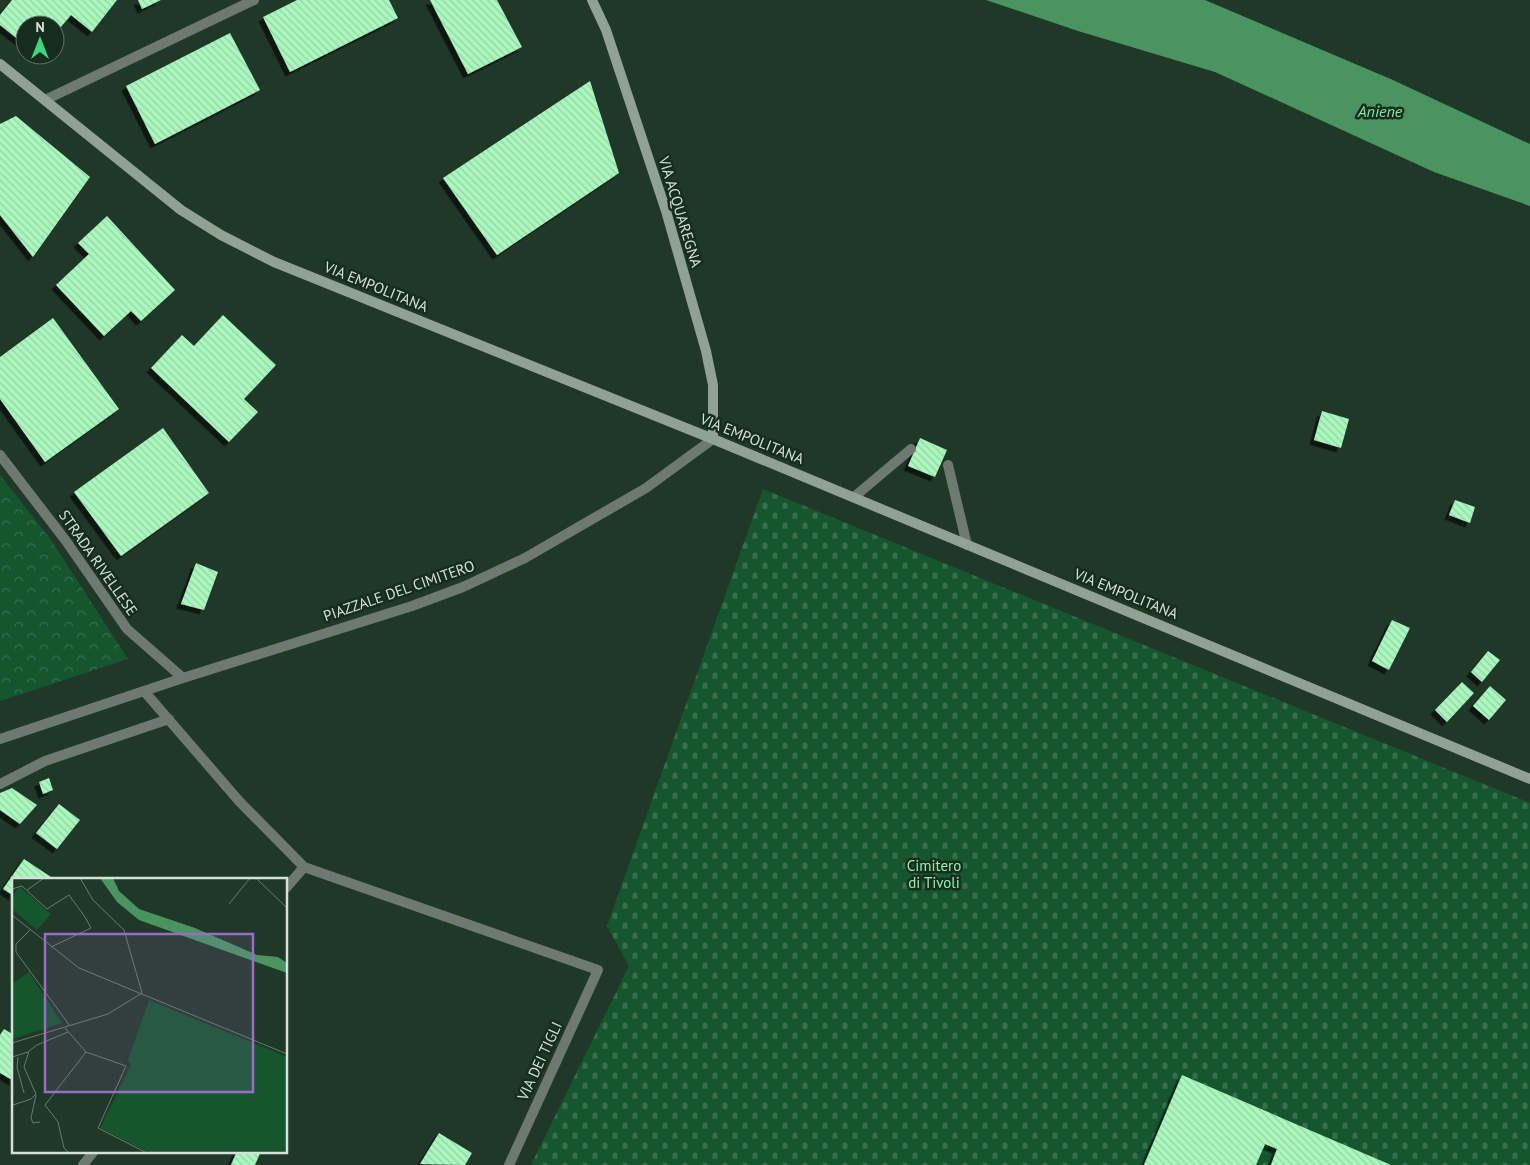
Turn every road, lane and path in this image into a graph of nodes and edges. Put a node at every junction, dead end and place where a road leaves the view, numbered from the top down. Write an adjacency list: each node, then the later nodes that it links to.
1 (254, 0): 4 (street)
2 (592, 0): 5 (main road, VIA ACQUAREGNA)
3 (0, 64): 4 (main road, VIA EMPOLITANA)
4 (45, 100): 5 (main road, VIA EMPOLITANA)
5 (713, 439): 9 (main road, VIA EMPOLITANA); 11 (street, PIAZZALE DEL CIMITERO)
6 (910, 449): 9 (street)
7 (0, 455): 11 (street, STRADA RIVELLESE)
8 (948, 465): 10 (street)
9 (854, 498): 10 (main road, VIA EMPOLITANA)
10 (967, 544): 15 (main road, VIA EMPOLITANA)
11 (183, 678): 12 (street, PIAZZALE DEL CIMITERO)
12 (144, 691): 13 (street); 14 (street, PIAZZALE DEL CIMITERO)
13 (169, 719): 16 (street); 17 (street)
14 (0, 739)
15 (1530, 779)
16 (0, 784)
17 (304, 867): 18 (street); 21 (street, VIA DEI TIGLI)
18 (288, 886)
19 (93, 1152): 20 (street)
20 (83, 1165)
21 (509, 1165)

